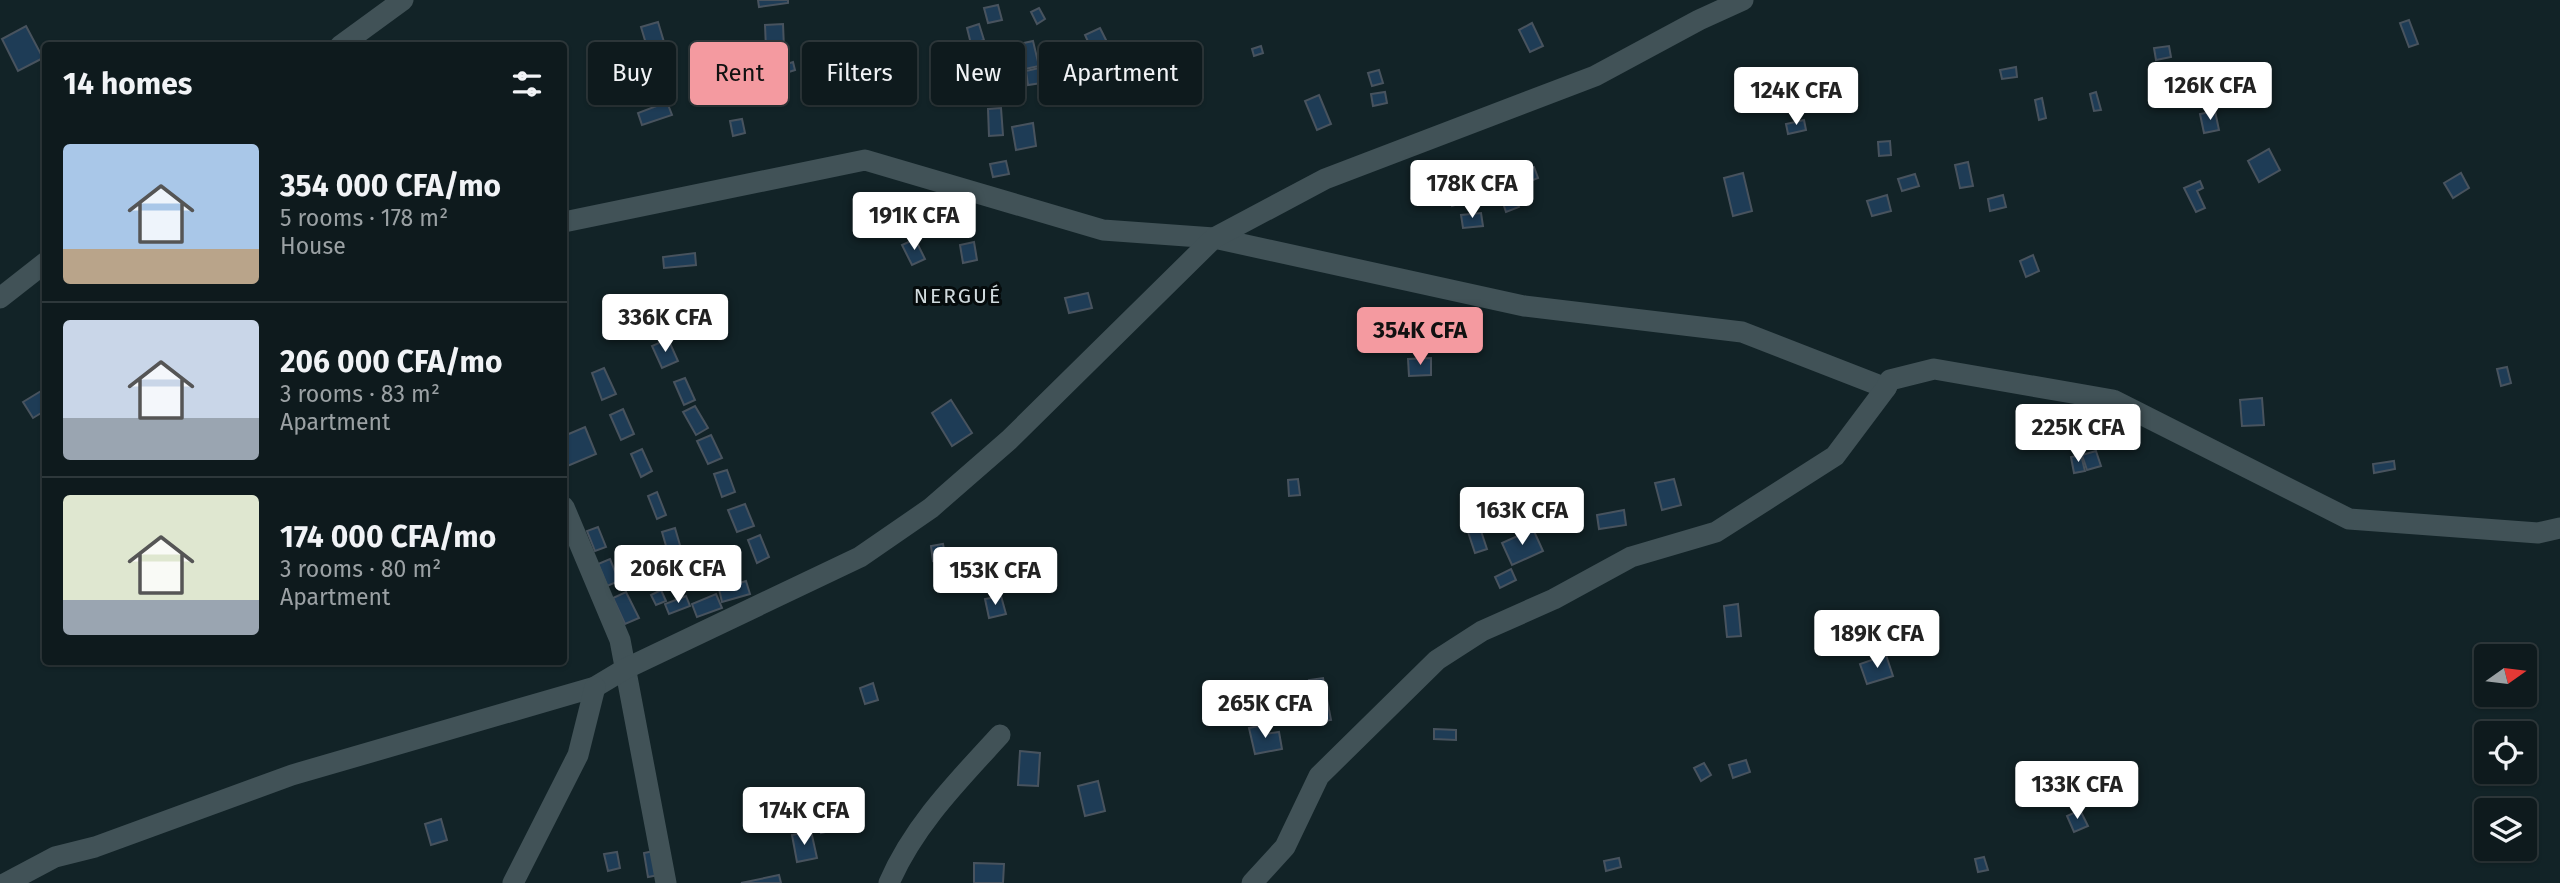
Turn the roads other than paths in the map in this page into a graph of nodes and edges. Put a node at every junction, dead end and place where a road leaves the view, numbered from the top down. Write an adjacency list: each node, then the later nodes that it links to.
1 (404, 0): 3 (street)
2 (1743, 0): 5 (street)
3 (346, 42)
4 (567, 221): 5 (street)
5 (1214, 238): 8 (street); 11 (street)
6 (42, 265): 7 (street)
7 (0, 298)
8 (1886, 388): 10 (street); 18 (street)
9 (567, 514): 11 (street)
10 (2560, 528)
11 (625, 669): 12 (street); 16 (street)
12 (595, 687): 14 (street); 15 (street)
13 (1000, 735): 17 (street)
14 (6, 883)
15 (513, 883)
16 (666, 883)
17 (889, 883)
18 (1252, 883)

